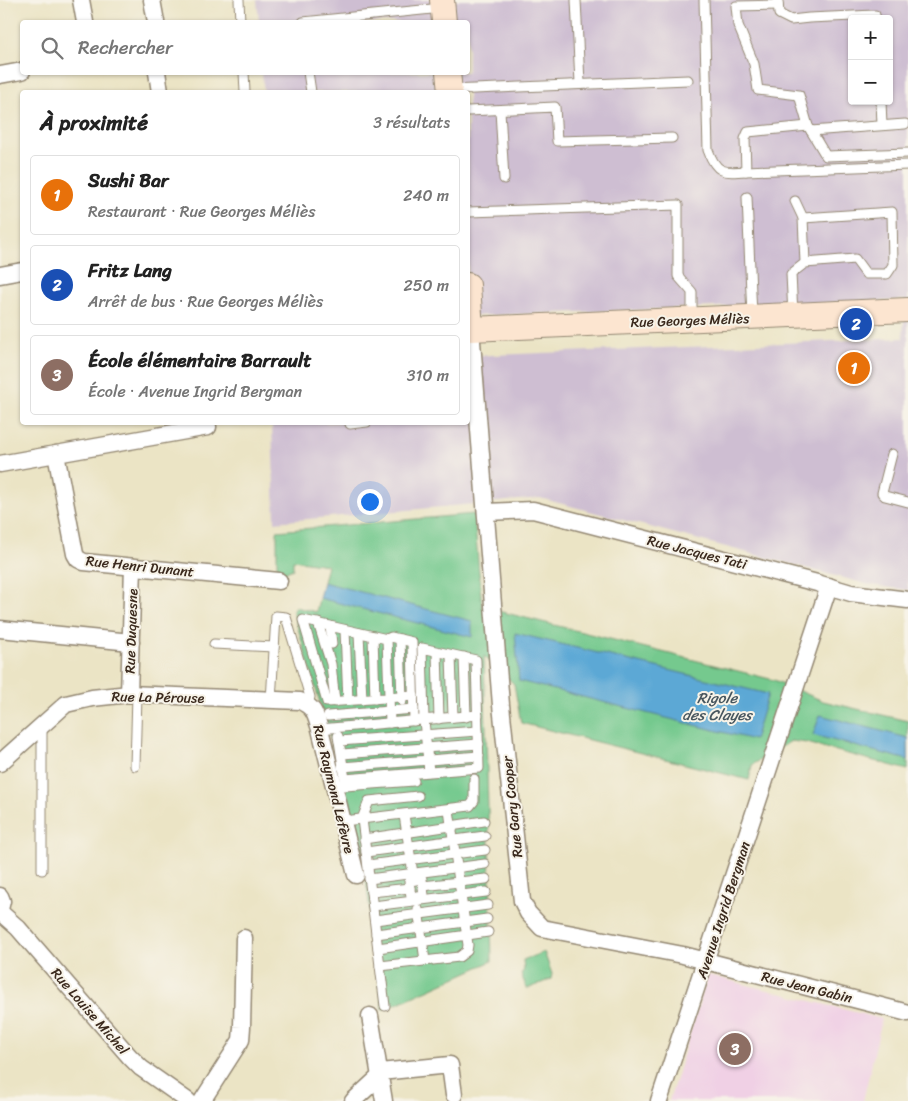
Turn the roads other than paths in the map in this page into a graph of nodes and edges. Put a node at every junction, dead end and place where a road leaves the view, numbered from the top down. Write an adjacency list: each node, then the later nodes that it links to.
1 (81, 0): 9 (street)
2 (152, 0): 10 (street)
3 (239, 0): 11 (lane)
4 (576, 0): 19 (lane)
5 (704, 0): 33 (lane)
6 (778, 2): 8 (lane); 29 (lane)
7 (443, 10): 12 (lane)
8 (848, 16)
9 (85, 20)
10 (156, 20)
11 (240, 20)
12 (326, 20)
13 (20, 71): 14 (street)
14 (0, 75)
15 (157, 75): 21 (street)
16 (244, 75): 22 (lane)
17 (308, 75): 23 (lane)
18 (688, 80): 19 (lane)
19 (580, 83): 20 (lane)
20 (449, 85)
21 (160, 90)
22 (245, 90)
23 (311, 90)
24 (880, 105): 28 (lane)
25 (500, 110): 26 (lane); 30 (lane); 34 (lane)
26 (470, 111)
27 (905, 124): 28 (lane)
28 (882, 125): 29 (lane)
29 (810, 128): 31 (lane); 33 (lane)
30 (672, 138)
31 (908, 153)
32 (908, 165): 33 (lane)
33 (746, 171)
34 (504, 180)
35 (747, 198): 44 (lane)
36 (796, 201): 38 (lane)
37 (470, 212): 45 (lane)
38 (803, 218): 39 (lane); 39 (lane)
39 (805, 263): 43 (lane)
40 (20, 271): 41 (street)
41 (0, 275)
42 (908, 310): 43 (street, Rue Georges Méliès)
43 (793, 315): 44 (street, Rue Georges Méliès)
44 (752, 317): 45 (street, Rue Georges Méliès)
45 (692, 320): 46 (street, Rue Georges Méliès)
46 (470, 330): 47 (street, Rue Gary Cooper)
47 (473, 416): 53 (street, Rue Gary Cooper)
48 (208, 425): 49 (street)
49 (56, 454): 51 (street); 54 (street, Rue Henri Dunant)
50 (892, 454): 52 (lane)
51 (0, 464)
52 (908, 502)
53 (486, 512): 56 (street, Rue Jacques Tati); 159 (street, Rue Gary Cooper)
54 (133, 567): 55 (street, Rue Henri Dunant); 66 (street, Rue Duquesne)
55 (279, 581)
56 (829, 586): 57 (street, Rue Jacques Tati); 159 (street, Avenue Ingrid Bergman)
57 (908, 600)
58 (318, 623): 59 (lane); 81 (lane); 81 (lane)
59 (330, 626): 61 (lane); 68 (lane)
60 (0, 629): 66 (street)
61 (345, 630): 62 (lane); 80 (lane)
62 (359, 633): 63 (lane); 78 (lane)
63 (373, 636): 64 (lane); 77 (lane)
64 (387, 639): 65 (lane); 76 (lane)
65 (400, 639): 74 (lane); 75 (lane)
66 (131, 642): 73 (street, Rue Duquesne)
67 (214, 644): 69 (lane)
68 (332, 644)
69 (274, 647): 79 (lane); 82 (lane)
70 (438, 652): 71 (lane); 89 (lane); 90 (lane)
71 (451, 655): 72 (lane); 88 (lane)
72 (464, 657): 86 (lane); 87 (lane)
73 (133, 694): 79 (street, Rue La Pérouse); 93 (street, Rue La Pérouse); 107 (lane)
74 (414, 696): 75 (lane); 83 (lane)
75 (401, 697): 76 (lane); 84 (lane)
76 (389, 698): 77 (lane); 85 (lane)
77 (375, 699): 78 (lane)
78 (362, 700): 80 (lane)
79 (271, 701): 82 (street, Rue La Pérouse)
80 (348, 701): 81 (lane)
81 (335, 702)
82 (308, 705): 94 (street, Rue Raymond Lefèvre)
83 (414, 709): 84 (lane); 91 (lane)
84 (402, 710): 85 (lane)
85 (389, 711): 92 (lane); 94 (lane)
86 (478, 715): 87 (lane); 95 (lane)
87 (466, 717): 88 (lane)
88 (453, 718): 89 (lane)
89 (440, 719): 90 (lane)
90 (424, 720): 91 (lane); 96 (lane)
91 (414, 721): 92 (lane)
92 (386, 723): 94 (lane); 97 (lane)
93 (42, 724): 105 (street, Rue La Pérouse); 132 (lane)
94 (328, 724): 98 (lane); 118 (street, Rue Raymond Lefèvre)
95 (478, 731): 96 (lane); 99 (lane)
96 (426, 734): 97 (lane); 100 (lane)
97 (383, 738): 98 (lane); 101 (lane)
98 (339, 741): 102 (lane)
99 (478, 744): 100 (lane); 103 (lane)
100 (427, 748): 101 (lane); 104 (lane)
101 (384, 751): 102 (lane); 106 (lane)
102 (342, 754): 108 (lane)
103 (479, 756): 104 (lane); 109 (lane)
104 (428, 760): 106 (lane); 109 (lane)
105 (0, 763)
106 (385, 764): 108 (lane); 110 (lane)
107 (135, 766)
108 (342, 767): 111 (lane)
109 (429, 772): 110 (lane)
110 (386, 776): 111 (lane)
111 (345, 779): 113 (lane)
112 (474, 779): 115 (lane)
113 (414, 781)
114 (418, 796): 117 (lane)
115 (449, 810): 116 (lane); 120 (lane)
116 (404, 815): 117 (lane); 121 (lane)
117 (362, 819): 118 (lane); 123 (lane)
118 (344, 821): 133 (street, Rue Raymond Lefèvre)
119 (484, 821): 120 (lane)
120 (451, 826): 121 (lane); 124 (lane)
121 (407, 832): 123 (lane); 125 (lane)
122 (484, 836): 124 (lane)
123 (364, 838): 127 (lane)
124 (453, 840): 125 (lane); 128 (lane)
125 (409, 846): 127 (lane); 129 (lane)
126 (485, 850): 128 (lane)
127 (366, 852): 133 (lane)
128 (455, 854): 129 (lane); 131 (lane)
129 (411, 859): 133 (lane); 135 (lane)
130 (485, 864): 131 (lane)
131 (457, 867): 135 (lane); 136 (lane)
132 (42, 870)
133 (364, 873): 135 (lane); 138 (lane)
134 (486, 879): 136 (lane)
135 (412, 880): 137 (lane); 138 (lane); 142 (lane)
136 (459, 882): 137 (lane); 140 (lane)
137 (423, 886): 142 (lane)
138 (371, 892): 144 (lane)
139 (486, 892): 140 (lane)
140 (461, 895): 142 (lane); 145 (lane)
141 (0, 896): 146 (street, Rue Louise Michel)
142 (417, 898): 144 (lane); 147 (lane)
143 (488, 905): 145 (lane)
144 (373, 906): 149 (lane)
145 (463, 908): 147 (lane); 150 (lane)
146 (0, 910): 166 (street, Rue Louise Michel)
147 (419, 914): 149 (lane); 151 (lane)
148 (487, 919): 150 (lane)
149 (374, 920): 153 (lane)
150 (465, 922): 151 (lane); 154 (lane)
151 (421, 928): 153 (lane); 156 (lane)
152 (488, 932): 154 (lane)
153 (376, 934): 157 (lane)
154 (467, 935): 156 (lane); 158 (lane)
155 (244, 938): 167 (street)
156 (423, 942): 157 (lane); 158 (lane)
157 (378, 948): 160 (lane)
158 (425, 961): 160 (lane)
159 (706, 961): 162 (street, Rue Jean Gabin); 170 (street, Avenue Ingrid Bergman)
160 (380, 966): 161 (lane)
161 (386, 1006)
162 (908, 1013)
163 (370, 1016): 164 (street)
164 (380, 1074): 165 (street); 168 (street); 169 (street)
165 (454, 1095)
166 (188, 1101)
167 (202, 1101)
168 (353, 1101)
169 (384, 1101)
170 (659, 1101)

